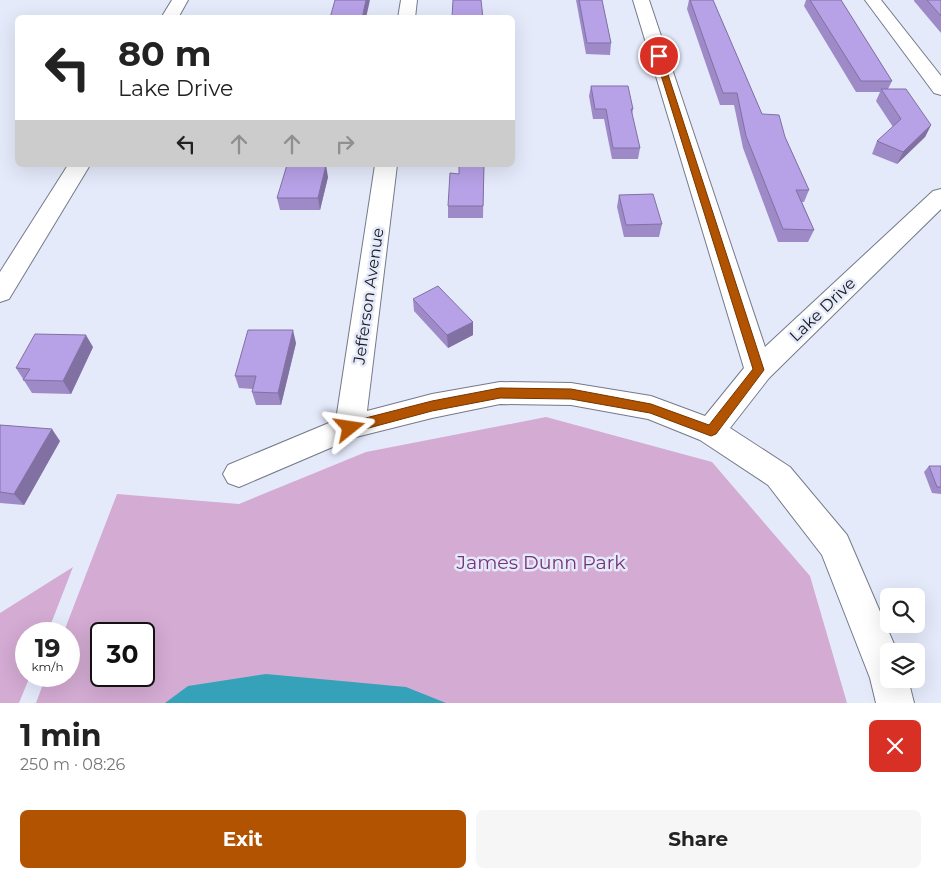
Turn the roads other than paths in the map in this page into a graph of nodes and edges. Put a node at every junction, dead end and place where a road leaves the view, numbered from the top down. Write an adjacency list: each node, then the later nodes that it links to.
1 (180, 0): 5 (street)
2 (409, 0): 6 (street)
3 (641, 0): 12 (street)
4 (873, 0): 7 (street)
5 (171, 15)
6 (406, 15)
7 (941, 89)
8 (78, 167): 11 (street)
9 (386, 167): 13 (street, Jefferson Avenue)
10 (941, 196): 12 (street, Lake Drive)
11 (0, 293)
12 (759, 370): 14 (street, Lake Drive)
13 (350, 428): 14 (street); 15 (street)
14 (711, 431): 16 (street)
15 (239, 474)
16 (880, 656)
17 (891, 688): 18 (street)
18 (895, 703)

